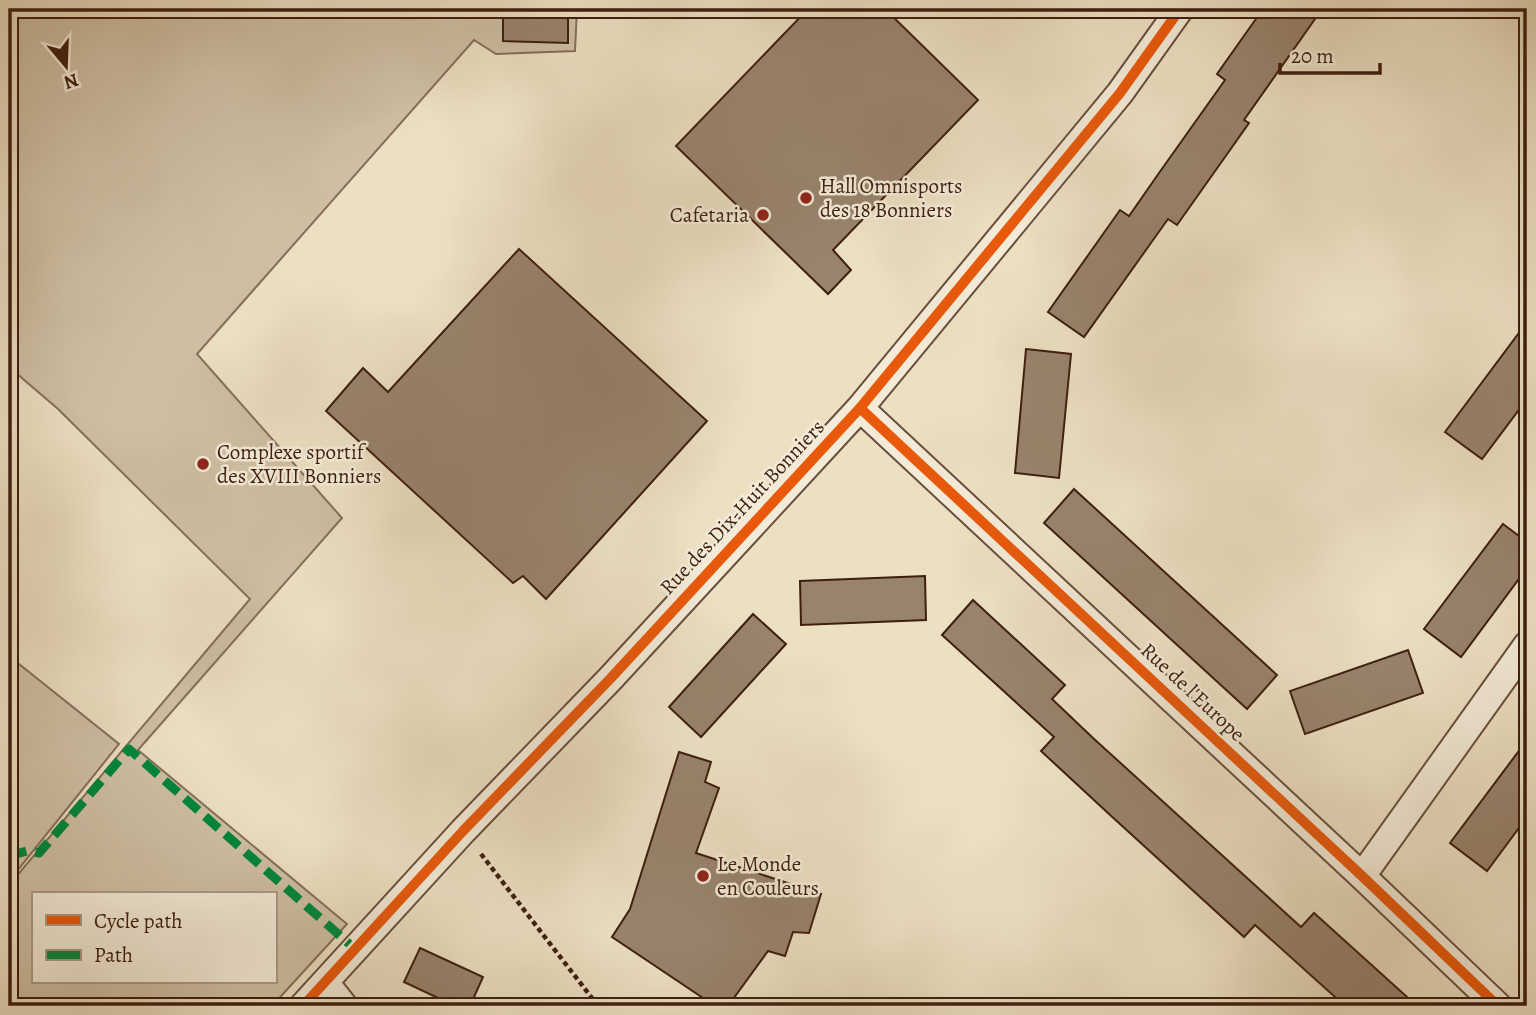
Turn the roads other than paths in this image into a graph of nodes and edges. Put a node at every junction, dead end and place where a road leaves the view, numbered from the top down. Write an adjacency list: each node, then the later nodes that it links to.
1 (1180, 9): 2 (street, Rue des Dix-Huit Bonniers)
2 (860, 408): 4 (street, Rue de l'Europe); 5 (street, Rue des Dix-Huit Bonniers)
3 (1527, 645): 4 (street)
4 (1362, 876): 8 (street, Rue de l'Europe)
5 (325, 982): 6 (street, Rue des Dix-Huit Bonniers); 7 (street)
6 (303, 1006)
7 (344, 1006)
8 (1498, 1006)

